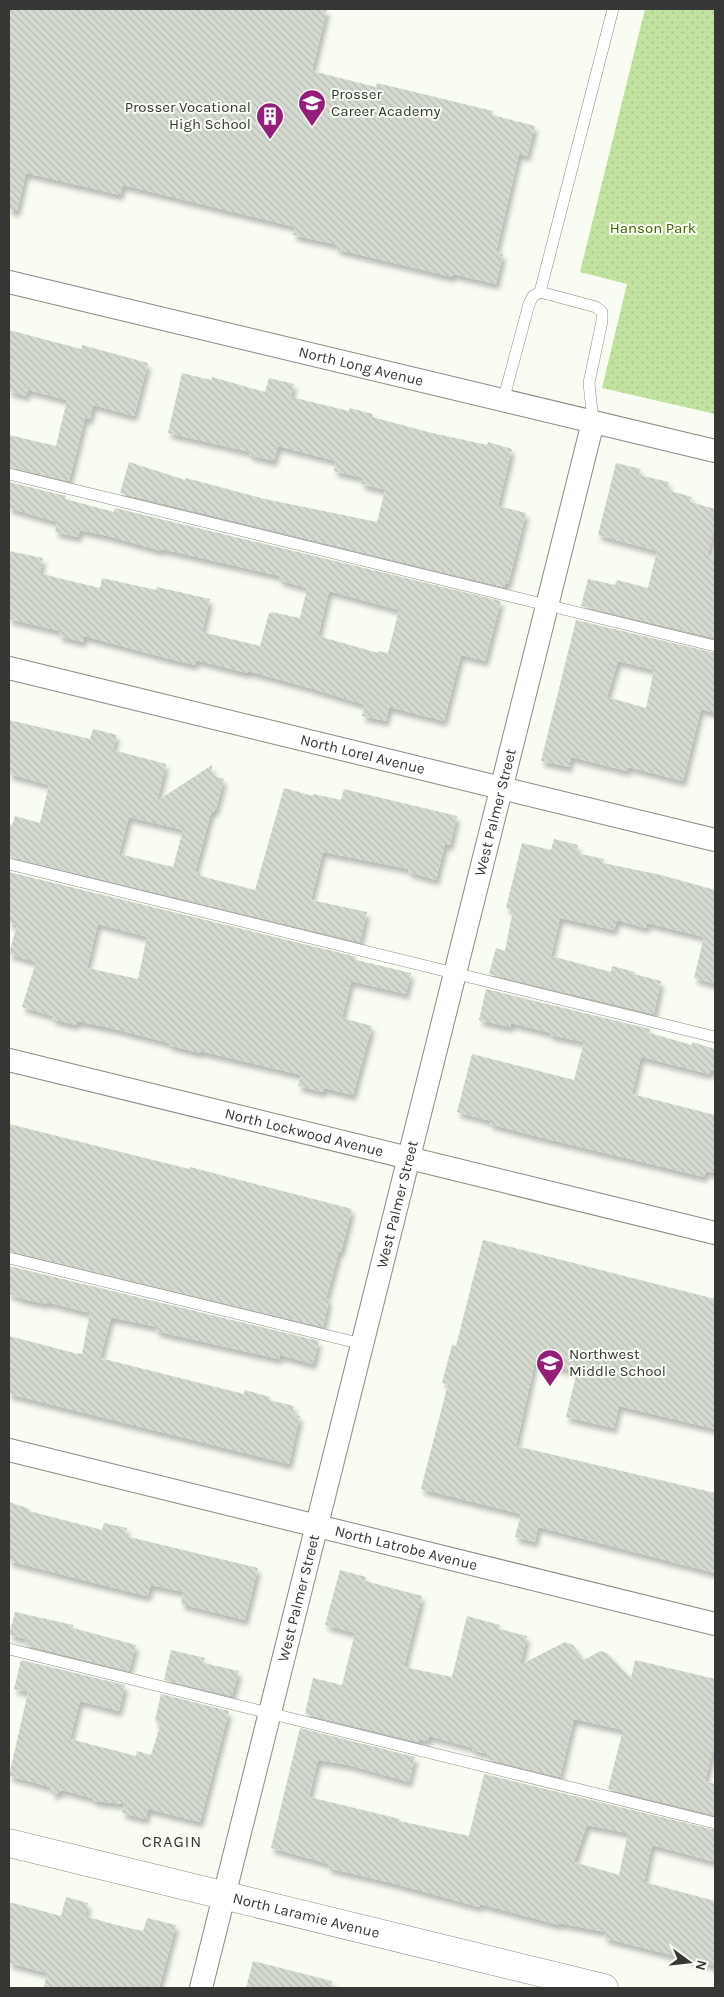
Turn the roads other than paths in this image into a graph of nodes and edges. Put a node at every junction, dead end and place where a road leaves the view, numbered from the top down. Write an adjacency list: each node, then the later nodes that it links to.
1 (613, 9): 3 (lane)
2 (9, 282): 4 (street, North Long Avenue)
3 (540, 292): 4 (lane); 5 (lane)
4 (503, 401): 5 (street, North Long Avenue)
5 (593, 422): 6 (street, North Long Avenue); 8 (street, West Palmer Street)
6 (715, 451)
7 (9, 474): 8 (lane)
8 (547, 605): 9 (lane); 11 (street, West Palmer Street)
9 (715, 646)
10 (9, 668): 11 (street, North Lorel Avenue)
11 (502, 788): 12 (street, North Lorel Avenue); 14 (street, West Palmer Street)
12 (715, 840)
13 (9, 864): 14 (lane)
14 (455, 973): 15 (lane); 17 (street, West Palmer Street)
15 (715, 1037)
16 (9, 1060): 17 (street, North Lockwood Avenue)
17 (409, 1158): 18 (street, North Lockwood Avenue); 20 (street, West Palmer Street)
18 (715, 1233)
19 (9, 1258): 20 (lane)
20 (362, 1344): 22 (street, West Palmer Street)
21 (9, 1450): 22 (street, North Latrobe Avenue)
22 (316, 1526): 23 (street, North Latrobe Avenue); 25 (street, West Palmer Street)
23 (715, 1624)
24 (9, 1649): 25 (lane)
25 (270, 1713): 26 (lane); 28 (street, West Palmer Street)
26 (715, 1823)
27 (9, 1843): 28 (street, North Laramie Avenue)
28 (224, 1895): 29 (street, West Palmer Street); 30 (street, North Laramie Avenue)
29 (201, 1988)
30 (604, 1988)

